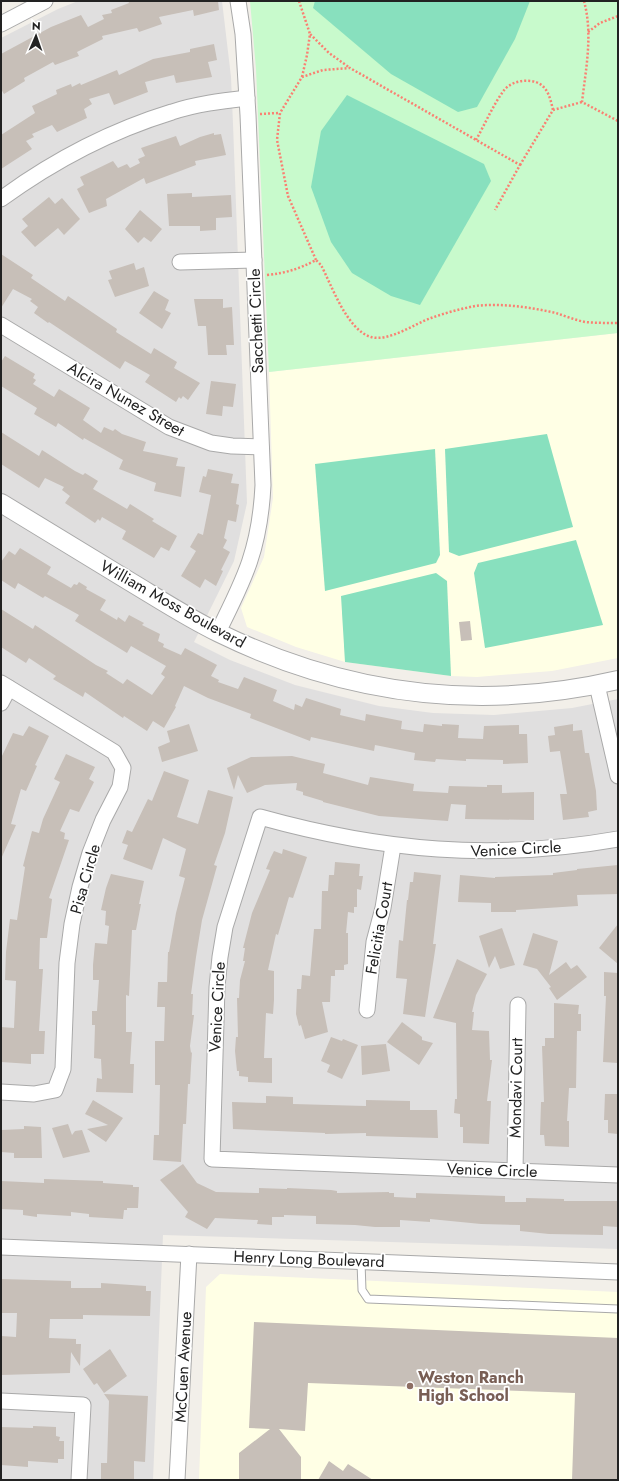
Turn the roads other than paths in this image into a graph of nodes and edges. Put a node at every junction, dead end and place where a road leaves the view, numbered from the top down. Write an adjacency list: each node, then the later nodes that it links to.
1 (45, 1): 3 (street)
2 (238, 1): 4 (street, Sacchetti Circle)
3 (1, 24)
4 (247, 98): 5 (street); 6 (street, Sacchetti Circle)
5 (1, 199)
6 (254, 260): 7 (street); 9 (street, Sacchetti Circle)
7 (180, 262)
8 (1, 324): 9 (street, Alcira Nunez Street)
9 (261, 447): 11 (street, Sacchetti Circle)
10 (1, 503): 11 (street, William Moss Boulevard)
11 (218, 632): 13 (street, William Moss Boulevard)
12 (618, 680): 13 (street, William Moss Boulevard)
13 (597, 685): 16 (street)
14 (5, 686): 15 (street); 21 (street, Pisa Circle)
15 (1, 703)
16 (618, 776)
17 (618, 839): 18 (street, Venice Circle)
18 (393, 846): 20 (street, Felicitia Court); 22 (street, Venice Circle)
19 (518, 1005): 22 (street, Mondavi Court)
20 (367, 1010)
21 (1, 1092)
22 (515, 1171): 23 (street, Venice Circle)
23 (618, 1175)
24 (1, 1247): 25 (street, Henry Long Boulevard)
25 (189, 1254): 26 (street, Henry Long Boulevard); 31 (street, McCuen Avenue)
26 (361, 1262): 27 (street, Henry Long Boulevard); 28 (lane)
27 (618, 1272)
28 (618, 1309)
29 (1, 1402): 30 (street)
30 (79, 1480)
31 (177, 1480)

